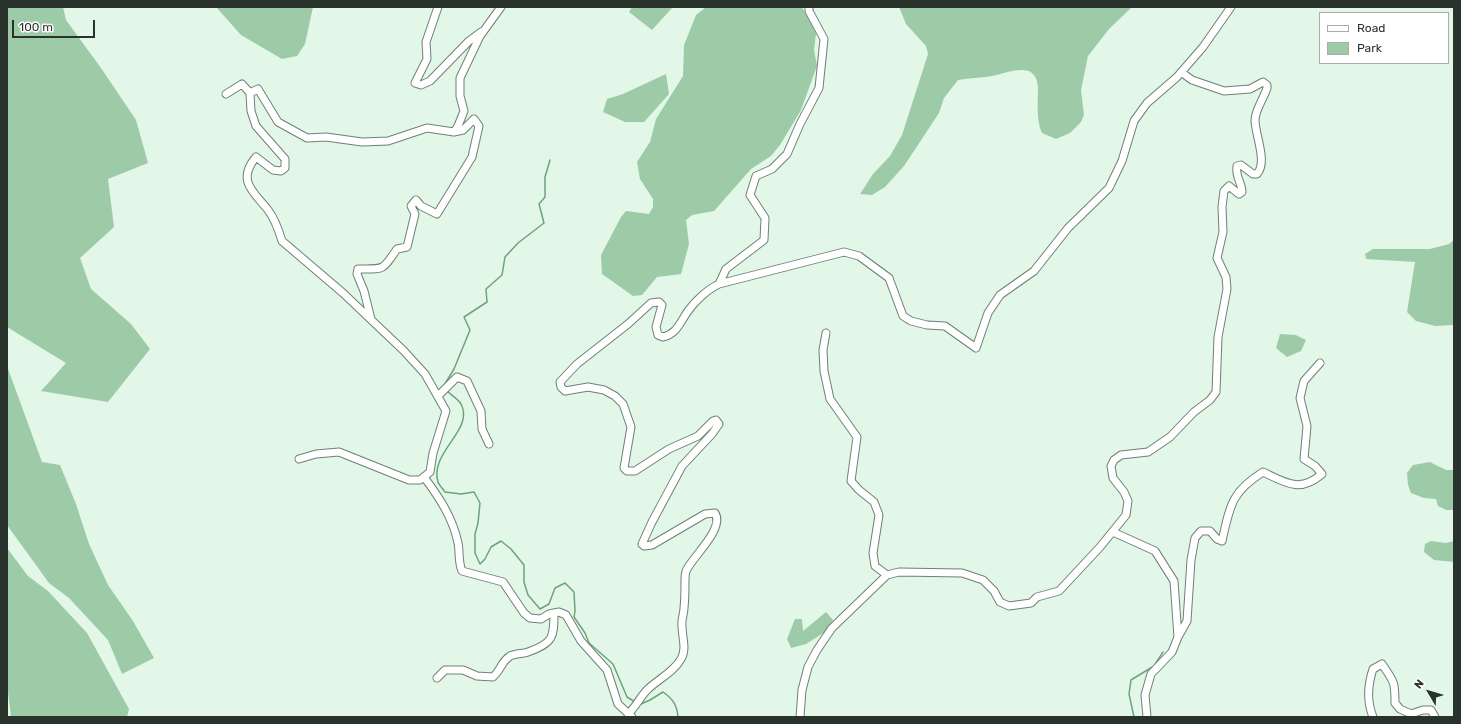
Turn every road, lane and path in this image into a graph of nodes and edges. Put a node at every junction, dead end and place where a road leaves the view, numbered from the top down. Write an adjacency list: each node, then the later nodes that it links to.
1 (438, 7): 5 (street)
2 (501, 7): 5 (street)
3 (808, 7): 10 (street)
4 (1231, 7): 6 (street)
5 (484, 30): 9 (street)
6 (1181, 72): 10 (street); 18 (street)
7 (250, 93): 8 (street); 9 (street); 11 (street)
8 (226, 94)
9 (454, 132): 11 (street)
10 (719, 284): 23 (street)
11 (371, 319): 14 (street)
12 (826, 333): 19 (street)
13 (1320, 363): 21 (street)
14 (438, 396): 15 (street); 17 (street)
15 (489, 444)
16 (299, 459): 17 (street)
17 (424, 477): 20 (street)
18 (1113, 532): 19 (street); 21 (street)
19 (887, 576): 24 (street)
20 (554, 613): 22 (street); 23 (street)
21 (1178, 636): 25 (street)
22 (437, 678)
23 (630, 716)
24 (800, 717)
25 (1147, 717)
26 (1373, 717): 27 (street)
27 (1435, 717)

